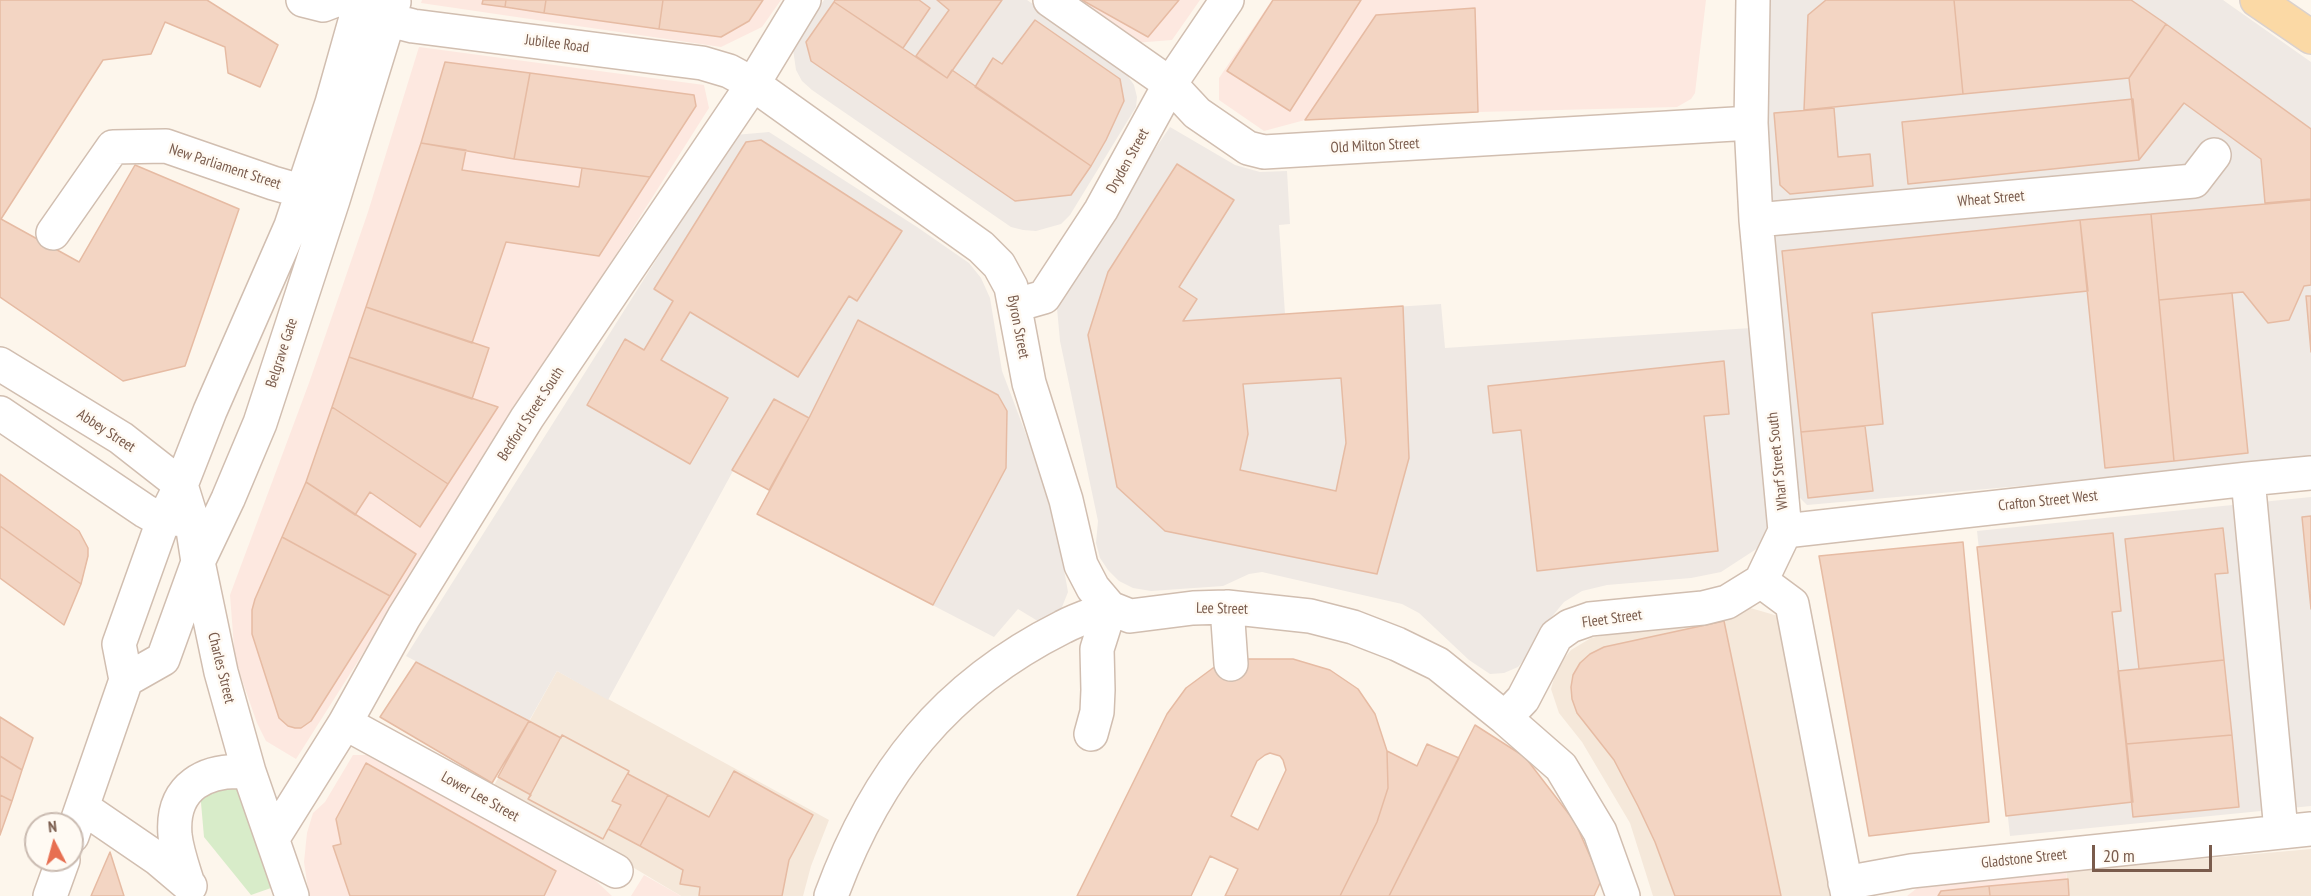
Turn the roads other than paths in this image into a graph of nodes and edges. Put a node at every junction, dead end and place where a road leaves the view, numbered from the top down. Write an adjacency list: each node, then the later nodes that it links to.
1 (303, 0): 7 (street, Jubilee Road)
2 (804, 0): 10 (street, Bedford Street South)
3 (1050, 0): 11 (street, Old Milton Street)
4 (1227, 0): 11 (street, Dryden Street)
5 (1754, 0): 12 (street, Wharf Street South)
6 (2257, 0): 9 (main road)
7 (352, 4): 8 (street, Jubilee Road); 14 (street, Belgrave Gate)
8 (392, 11): 10 (street, Jubilee Road); 14 (street, Belgrave Gate)
9 (2311, 37)
10 (753, 84): 17 (street, Byron Street); 32 (street, Bedford Street South)
11 (1170, 84): 12 (street, Old Milton Street); 17 (street, Dryden Street)
12 (1751, 123): 15 (street, Wharf Street South)
13 (2214, 155): 15 (street, Wheat Street)
14 (318, 196): 16 (street, New Parliament Street); 22 (street, Belgrave Gate); 23 (street, Belgrave Gate)
15 (1756, 220): 24 (street, Wharf Street South)
16 (53, 233)
17 (1016, 305): 27 (street, Byron Street)
18 (0, 364): 22 (street, Abbey Street)
19 (0, 413): 23 (street)
20 (2311, 473): 21 (street, Crafton Street West)
21 (2248, 478): 24 (street, Crafton Street West); 37 (street)
22 (181, 484): 23 (street)
23 (192, 517): 25 (street, Belgrave Gate); 30 (street, Belgrave Gate)
24 (1785, 531): 26 (street, Wharf Street South)
25 (198, 562): 30 (street, Belgrave Gate); 34 (street, Charles Street)
26 (1761, 581): 31 (street, Fleet Street); 42 (street)
27 (1110, 608): 28 (street, Lee Street); 33 (street); 45 (street)
28 (1227, 608): 29 (street); 31 (street, Lee Street)
29 (1231, 664)
30 (126, 680): 35 (street)
31 (1505, 718): 46 (street, Lee Street)
32 (345, 723): 38 (street, Bedford Street South); 39 (street, Lower Lee Street)
33 (1091, 734)
34 (249, 772): 38 (street, Charles Street); 41 (street)
35 (80, 812)
36 (84, 825): 41 (street)
37 (2296, 830): 42 (street, Gladstone Street)
38 (273, 838): 44 (street, Charles Street)
39 (616, 871)
40 (59, 872): 43 (street)
41 (195, 890)
42 (1846, 890)
43 (50, 896)
44 (292, 896)
45 (831, 896)
46 (1623, 896)

